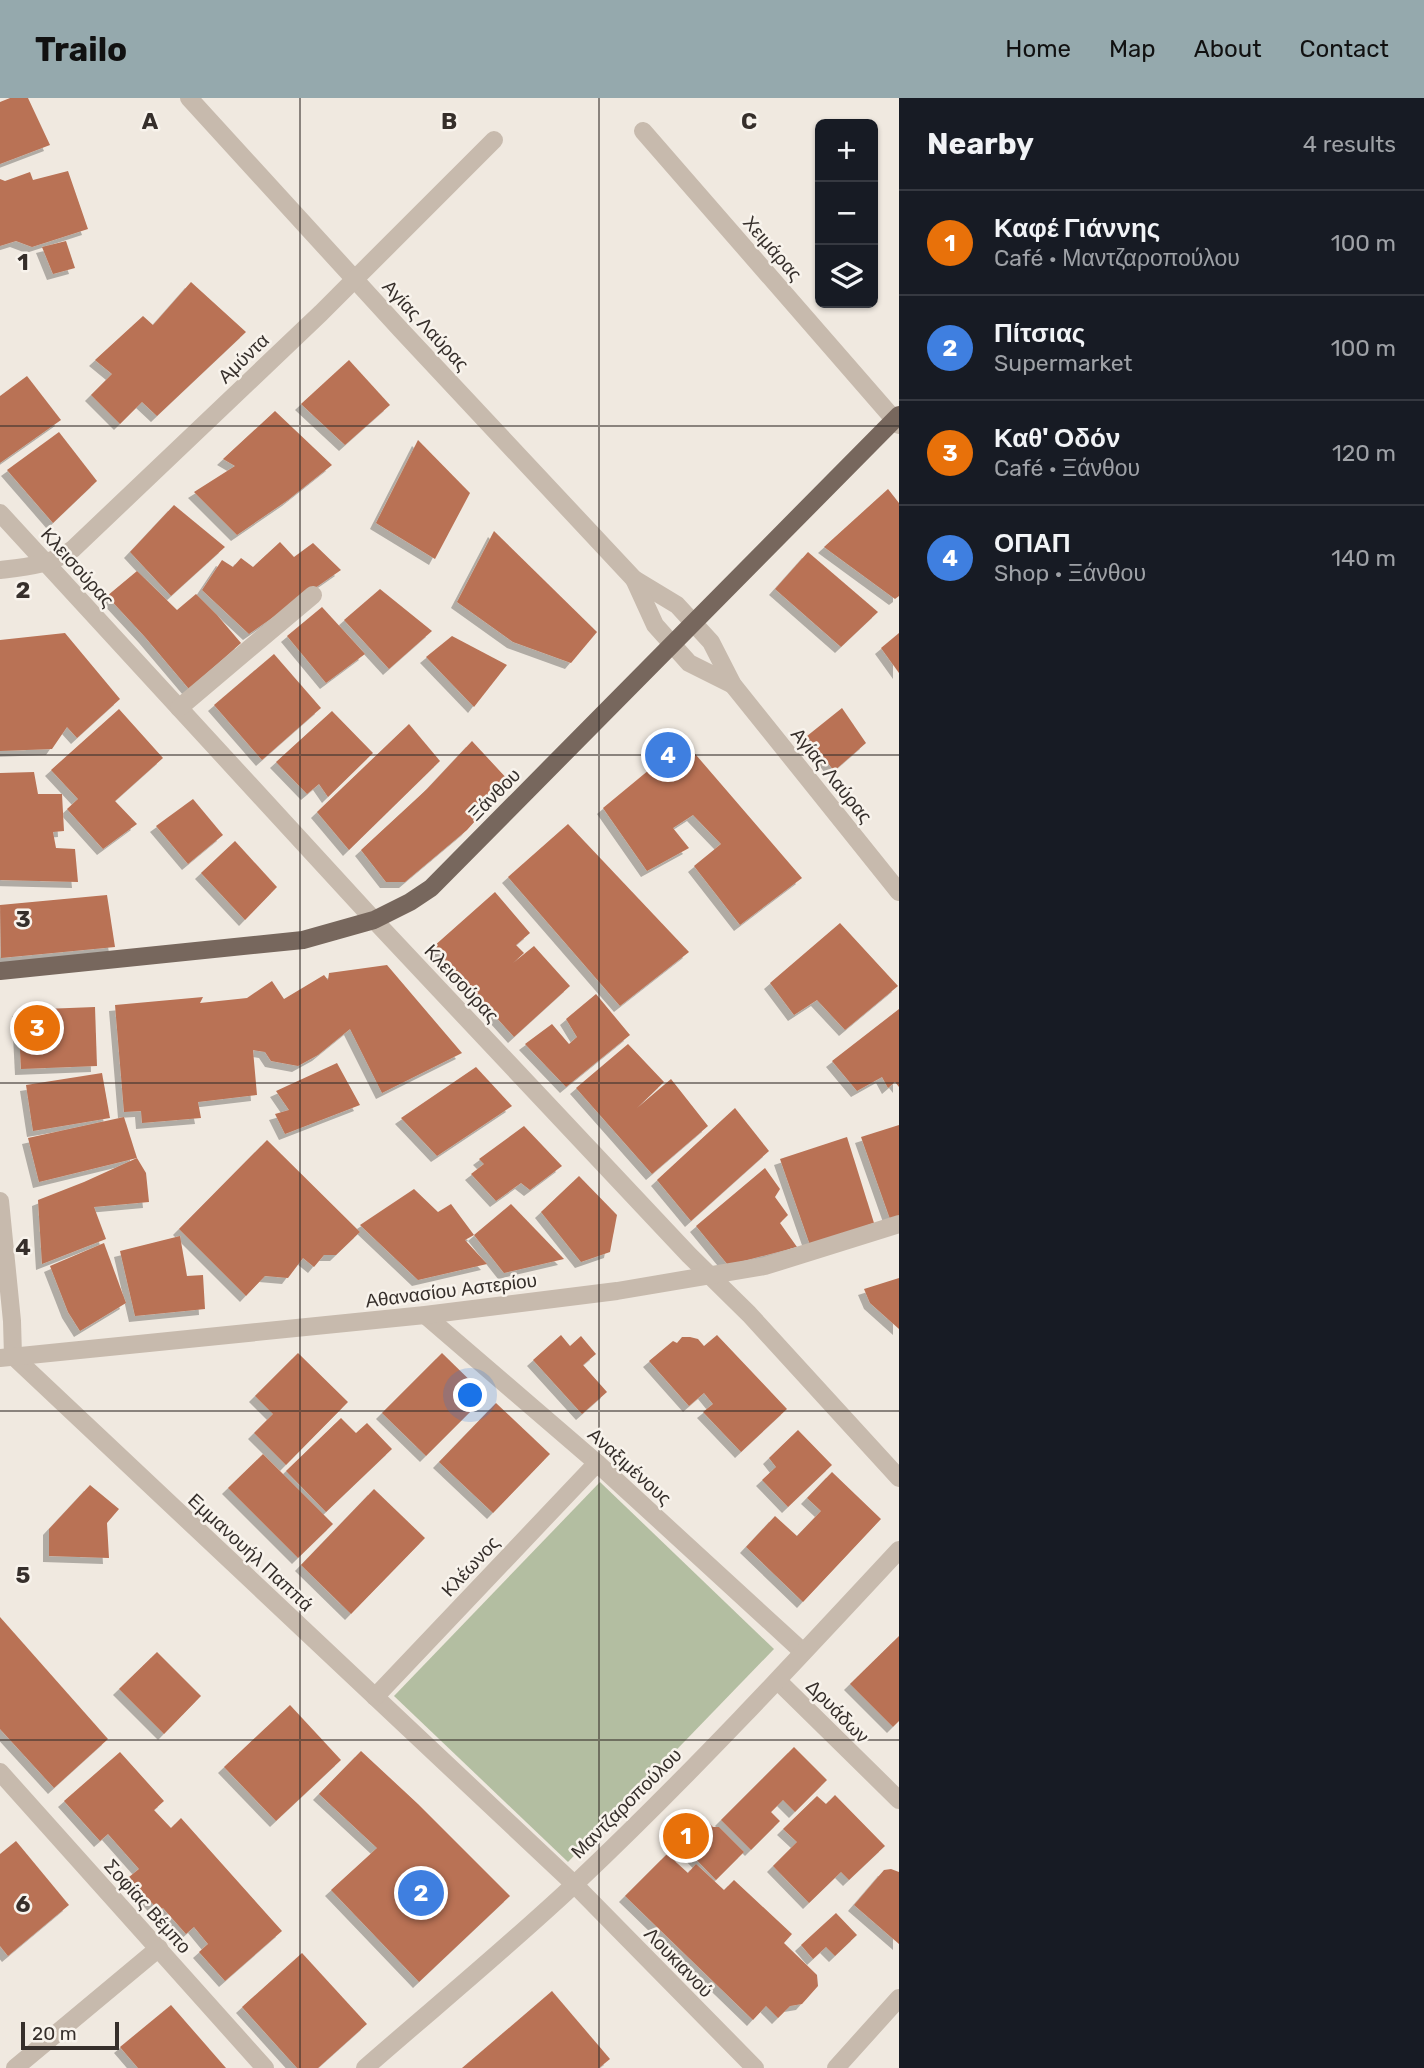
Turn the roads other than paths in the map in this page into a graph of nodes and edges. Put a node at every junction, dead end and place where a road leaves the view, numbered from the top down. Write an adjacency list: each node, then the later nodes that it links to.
1 (189, 98): 4 (street, Αγίας Λαύρας)
2 (643, 131): 5 (street, Χειμάρας)
3 (494, 140): 4 (street, Αμύντα)
4 (355, 278): 7 (street, Αμύντα); 9 (street, Αγίας Λαύρας)
5 (898, 420): 11 (main road, Ξάνθου)
6 (0, 513): 7 (street, Κλεισούρας)
7 (46, 563): 8 (street, Αμύντα); 14 (street, Κλεισούρας)
8 (0, 570)
9 (634, 579): 11 (street, Αγίας Λαύρας); 12 (street, Αγίας Λαύρας)
10 (313, 594): 14 (street)
11 (692, 622): 12 (main road, Ξάνθου); 13 (street, Αγίας Λαύρας)
12 (671, 644): 13 (street, Αγίας Λαύρας); 16 (main road, Ξάνθου)
13 (733, 685): 15 (street, Αγίας Λαύρας)
14 (178, 708): 16 (street, Κλεισούρας)
15 (899, 892)
16 (374, 920): 17 (main road, Ξάνθου); 20 (street, Κλεισούρας)
17 (0, 971)
18 (0, 1201): 22 (street)
19 (899, 1224): 20 (street, Αθανασίου Αστερίου)
20 (710, 1275): 21 (street, Αθανασίου Αστερίου); 24 (street, Κλεισούρας)
21 (425, 1315): 22 (street, Αθανασίου Αστερίου); 23 (street, Αναξιμένους)
22 (6, 1357): 28 (street, Εμμανουήλ Παππά)
23 (597, 1463): 26 (street, Αναξιμένους); 28 (street, Κλέωνος)
24 (899, 1478)
25 (899, 1550): 26 (street, Μαντζαροπούλου)
26 (803, 1652): 27 (street, Μαντζαροπούλου)
27 (778, 1681): 30 (street, Δρυάδων); 31 (street, Μαντζαροπούλου)
28 (375, 1697): 31 (street, Εμμανουήλ Παππά)
29 (0, 1772): 32 (street, Σοφίας Βέμπο)
30 (899, 1800)
31 (574, 1884): 36 (street, Μαντζαροπούλου); 37 (street, Λουκιανού)
32 (159, 1948): 34 (street); 35 (street, Σοφίας Βέμπο)
33 (899, 1998): 38 (street)
34 (15, 2068)
35 (265, 2068)
36 (365, 2068)
37 (755, 2068)
38 (836, 2068)

